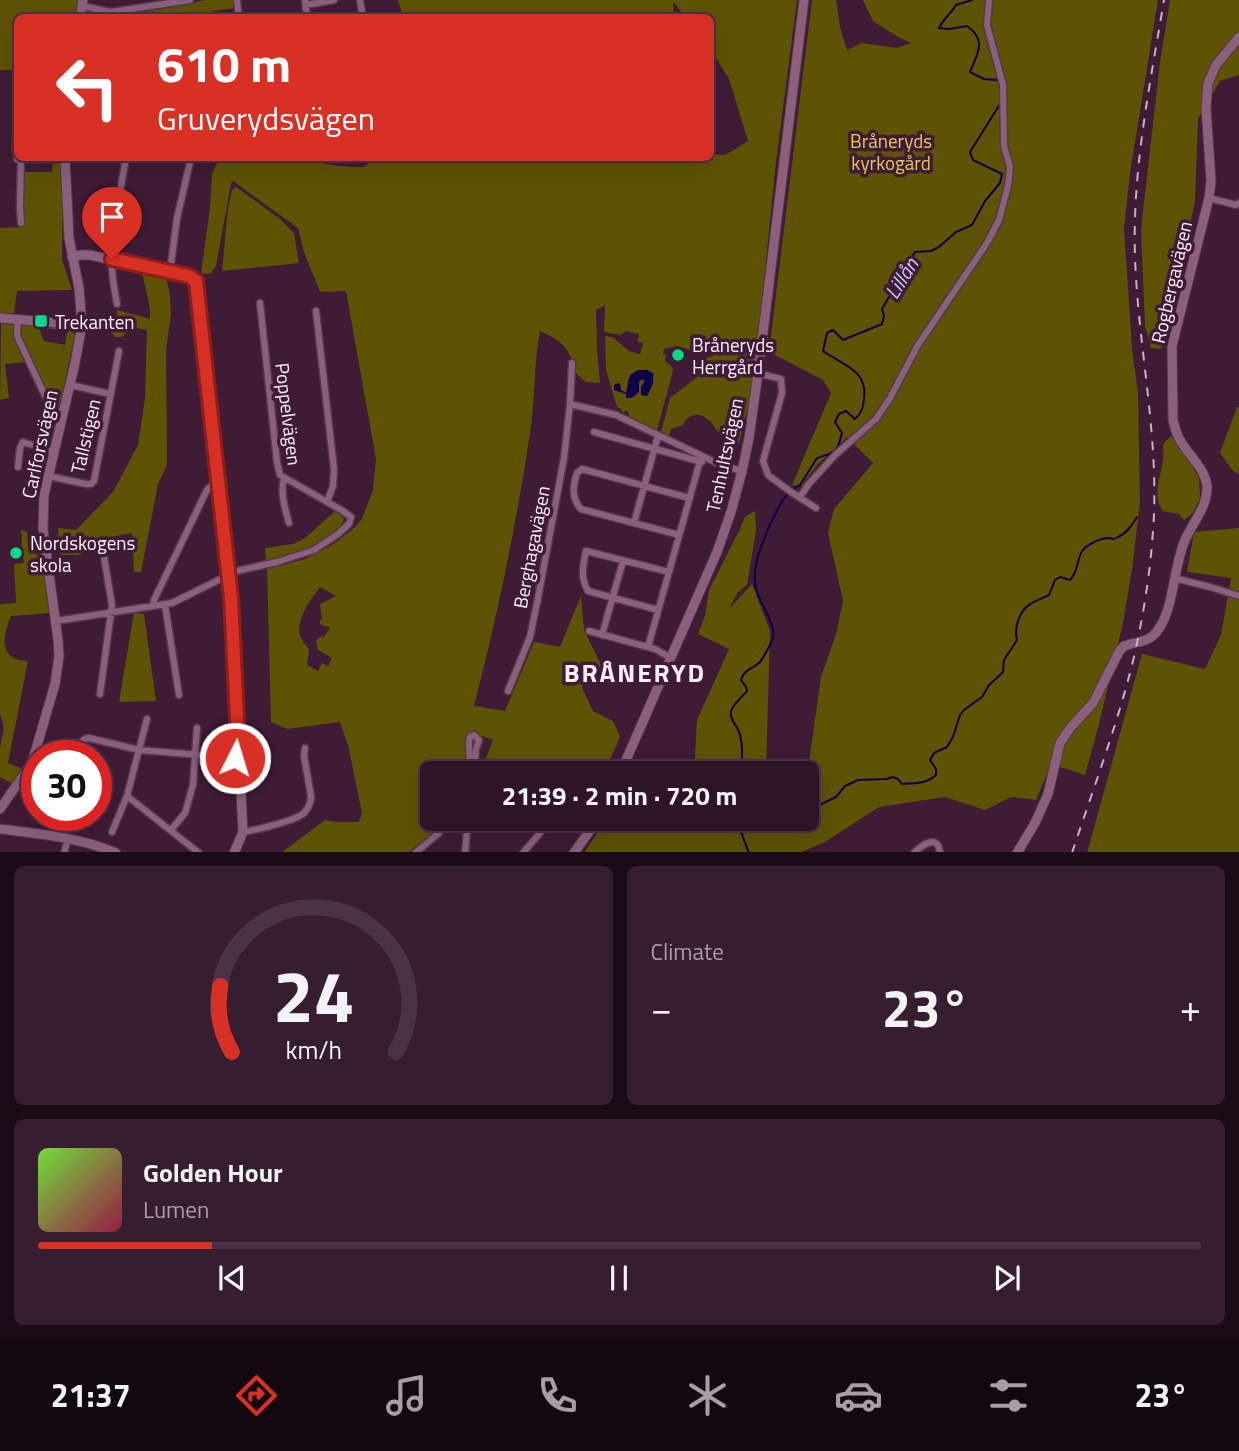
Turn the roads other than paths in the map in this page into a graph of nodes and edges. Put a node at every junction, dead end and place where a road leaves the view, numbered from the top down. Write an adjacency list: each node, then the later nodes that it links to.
1 (190, 0): 6 (street)
2 (334, 0): 5 (street)
3 (804, 0): 26 (street, Tenhultsvägen)
4 (989, 0): 43 (street)
5 (305, 2)
6 (82, 3)
7 (1239, 37): 12 (street, Rogbergavägen)
8 (21, 161): 14 (street)
9 (65, 161): 15 (street, Carlforsvägen)
10 (126, 161): 16 (street)
11 (191, 161): 17 (street)
12 (1209, 198): 13 (street); 54 (street, Rogbergavägen)
13 (1238, 204)
14 (22, 223)
15 (72, 257): 16 (street); 23 (street, Carlforsvägen)
16 (112, 259): 17 (street); 19 (street)
17 (170, 272): 41 (street)
18 (260, 303): 40 (street, Poppelvägen)
19 (117, 304)
20 (316, 311): 45 (street)
21 (0, 318): 22 (street)
22 (18, 320): 23 (street); 30 (street)
23 (82, 325): 27 (street, Carlforsvägen)
24 (119, 351): 28 (street, Tallstigen)
25 (572, 363): 29 (street, Berghagavägen)
26 (758, 373): 38 (street, Tenhultsvägen); 43 (street)
27 (70, 385): 28 (street, Tallstigen); 30 (street, Carlforsvägen)
28 (111, 394): 39 (street, Tallstigen)
29 (570, 404): 32 (street); 66 (street, Berghagavägen)
30 (64, 413): 34 (street, Carlforsvägen)
31 (593, 432): 33 (street)
32 (658, 436): 33 (street); 36 (street)
33 (654, 448): 35 (street); 42 (street)
34 (54, 452): 37 (street); 39 (street, Carlforsvägen)
35 (700, 461): 36 (street); 44 (street)
36 (721, 465): 38 (street)
37 (18, 467)
38 (742, 471): 65 (street, Tenhultsvägen)
39 (48, 476): 61 (street, Carlforsvägen)
40 (284, 479): 45 (street, Poppelvägen); 47 (street)
41 (218, 483): 53 (street); 58 (street)
42 (645, 485): 44 (street); 48 (street); 48 (street)
43 (800, 497): 46 (street)
44 (689, 498): 49 (street)
45 (327, 502): 53 (street, Poppelvägen)
46 (817, 508)
47 (289, 523)
48 (634, 523): 49 (street)
49 (679, 535): 52 (street)
50 (103, 551): 60 (street)
51 (623, 561): 52 (street); 56 (street); 56 (street)
52 (669, 572): 59 (street)
53 (228, 576): 57 (street); 75 (street)
54 (1174, 578): 55 (street); 102 (street, Rogbergavägen)
55 (1239, 596)
56 (612, 598): 59 (street); 63 (street)
57 (165, 605): 58 (street); 68 (street)
58 (153, 606): 60 (street)
59 (658, 610): 64 (street)
60 (111, 613): 61 (street); 67 (street)
61 (56, 621): 80 (street, Carlforsvägen)
62 (589, 631): 63 (street)
63 (602, 635): 64 (street)
64 (648, 647): 65 (street)
65 (671, 658): 78 (street, Tenhultsvägen)
66 (508, 691)
67 (100, 694)
68 (178, 695)
69 (147, 719): 73 (street)
70 (197, 728): 74 (street)
71 (112, 744): 73 (street)
72 (305, 748): 84 (street)
73 (139, 750): 74 (street); 79 (street)
74 (195, 755): 75 (street); 82 (street)
75 (239, 758): 84 (street)
76 (470, 761): 77 (street)
77 (475, 761)
78 (626, 761)
79 (127, 796): 82 (street); 89 (street)
80 (0, 809)
81 (0, 828): 90 (street)
82 (171, 830): 94 (street)
83 (58, 831): 90 (street)
84 (243, 831): 95 (street)
85 (441, 831): 96 (street)
86 (467, 831): 97 (street)
87 (541, 831): 98 (street)
88 (589, 831): 99 (street)
89 (112, 832)
90 (56, 836): 91 (street)
91 (68, 839): 92 (street); 93 (street)
92 (64, 852)
93 (116, 852)
94 (199, 852)
95 (234, 852)
96 (415, 852)
97 (466, 852)
98 (523, 852)
99 (574, 852)
100 (914, 852): 101 (street)
101 (940, 852)
102 (1017, 852)

